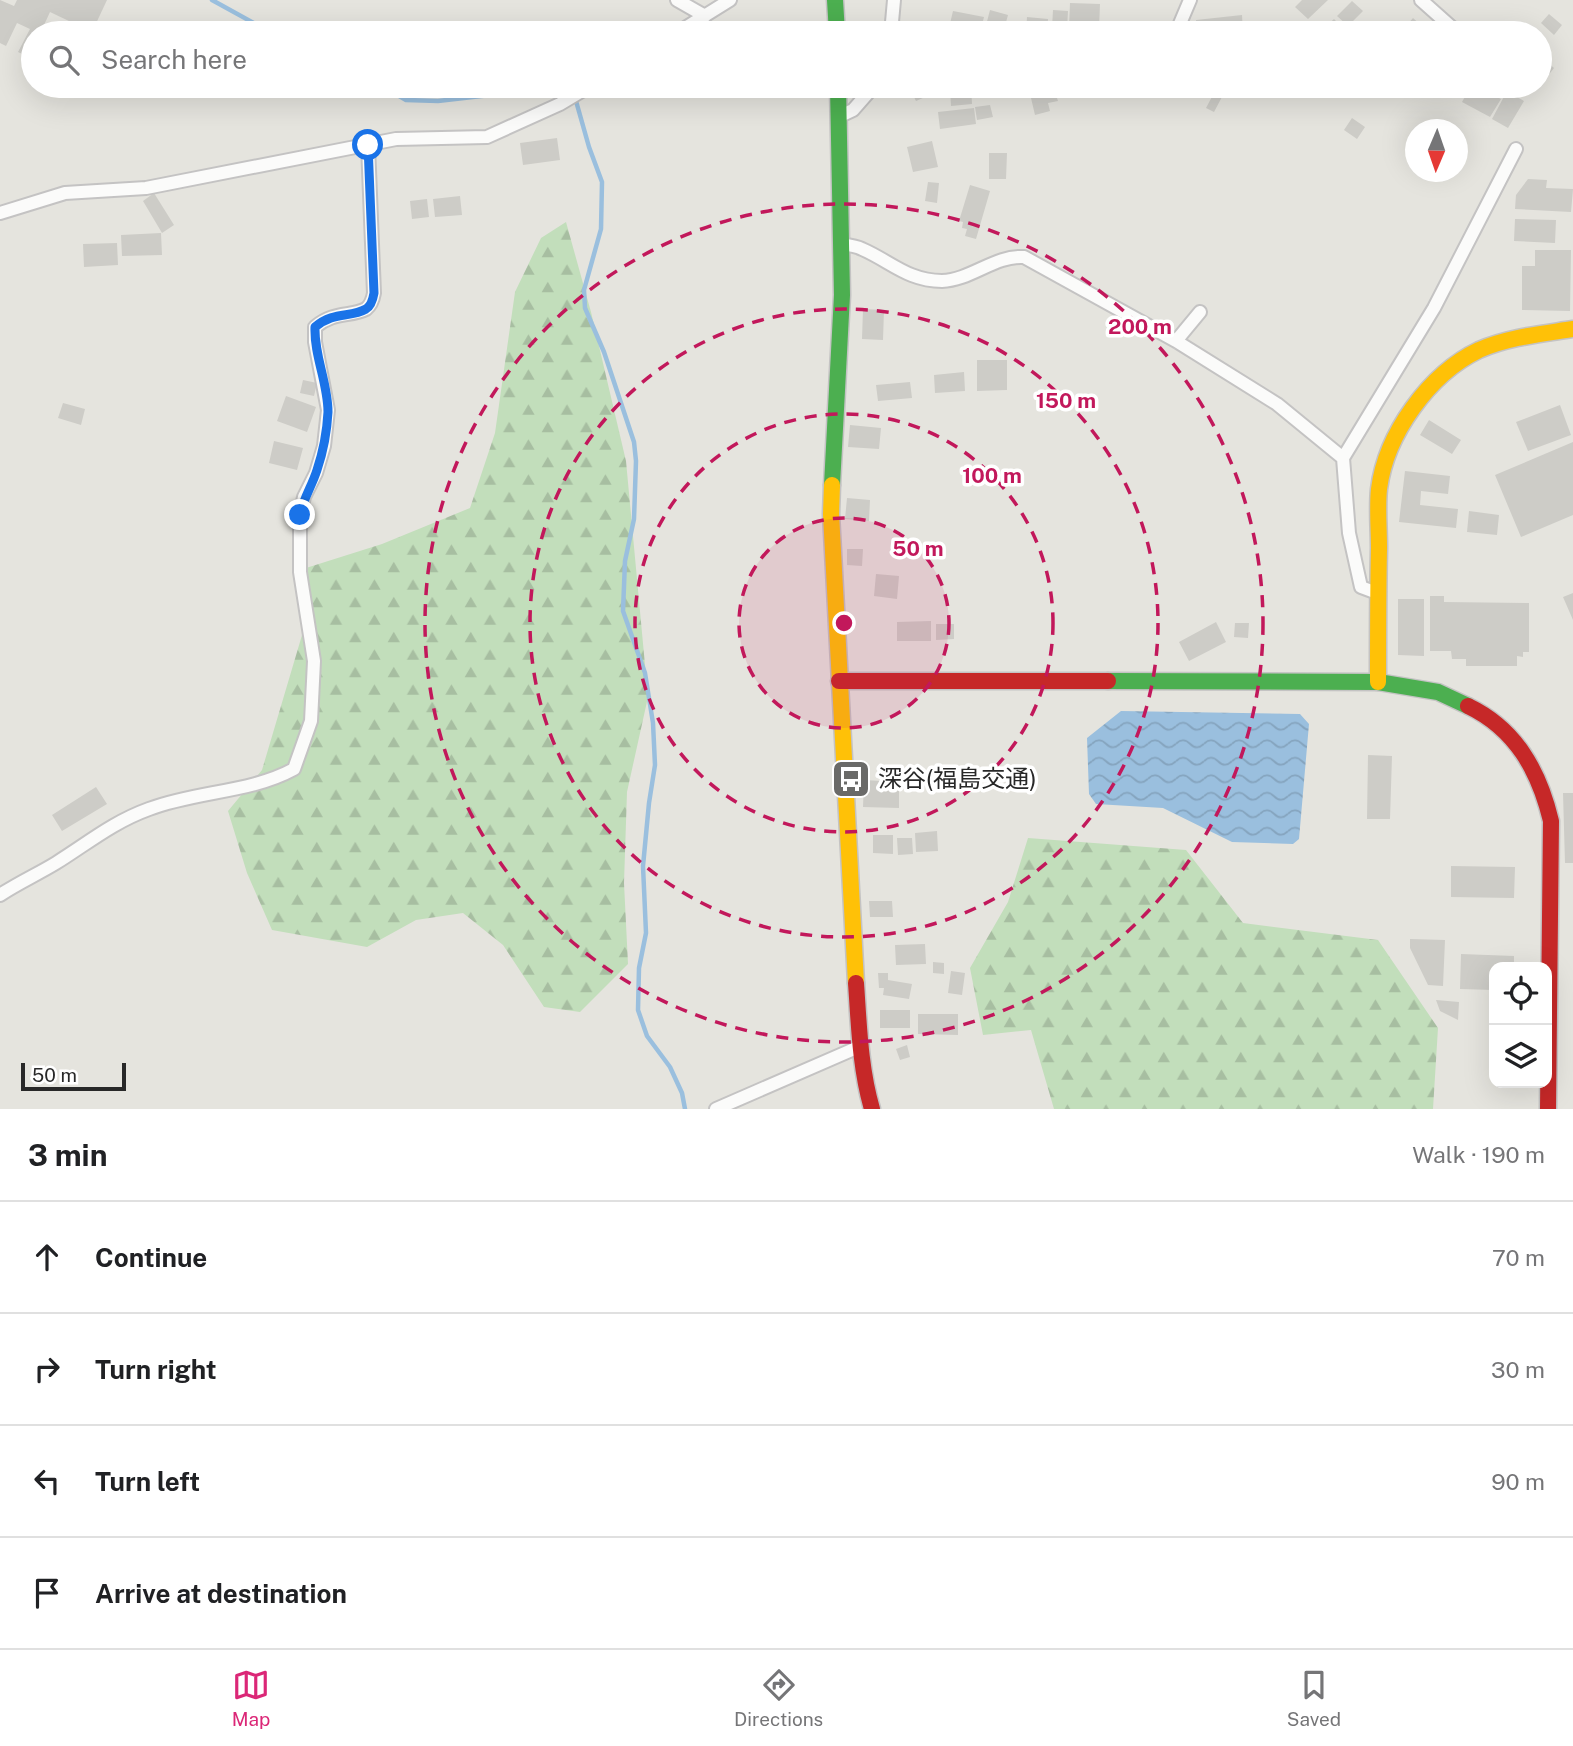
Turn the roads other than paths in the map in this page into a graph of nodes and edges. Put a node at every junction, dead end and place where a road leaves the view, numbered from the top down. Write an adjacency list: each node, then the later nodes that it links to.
1 (677, 0): 7 (street)
2 (730, 0): 7 (street)
3 (835, 0): 9 (street)
4 (894, 0): 10 (street)
5 (1189, 0): 11 (street)
6 (1421, 0): 12 (street)
7 (705, 16): 8 (street)
8 (697, 21)
9 (836, 21)
10 (892, 21)
11 (1181, 21)
12 (1445, 21)
13 (570, 98): 17 (street)
14 (838, 98): 16 (street)
15 (864, 98): 16 (street)
16 (838, 117): 20 (street)
17 (368, 145): 19 (street); 28 (street)
18 (1516, 149): 24 (street)
19 (0, 213)
20 (841, 244): 23 (street); 26 (street)
21 (1200, 312): 23 (street)
22 (1573, 329): 25 (street)
23 (1176, 341): 24 (street)
24 (1343, 458): 25 (street)
25 (1377, 593): 27 (street)
26 (839, 681): 27 (street); 29 (street)
27 (1378, 682): 32 (street)
28 (0, 895)
29 (861, 1046): 30 (street); 31 (street)
30 (716, 1109)
31 (872, 1109)
32 (1548, 1109)

